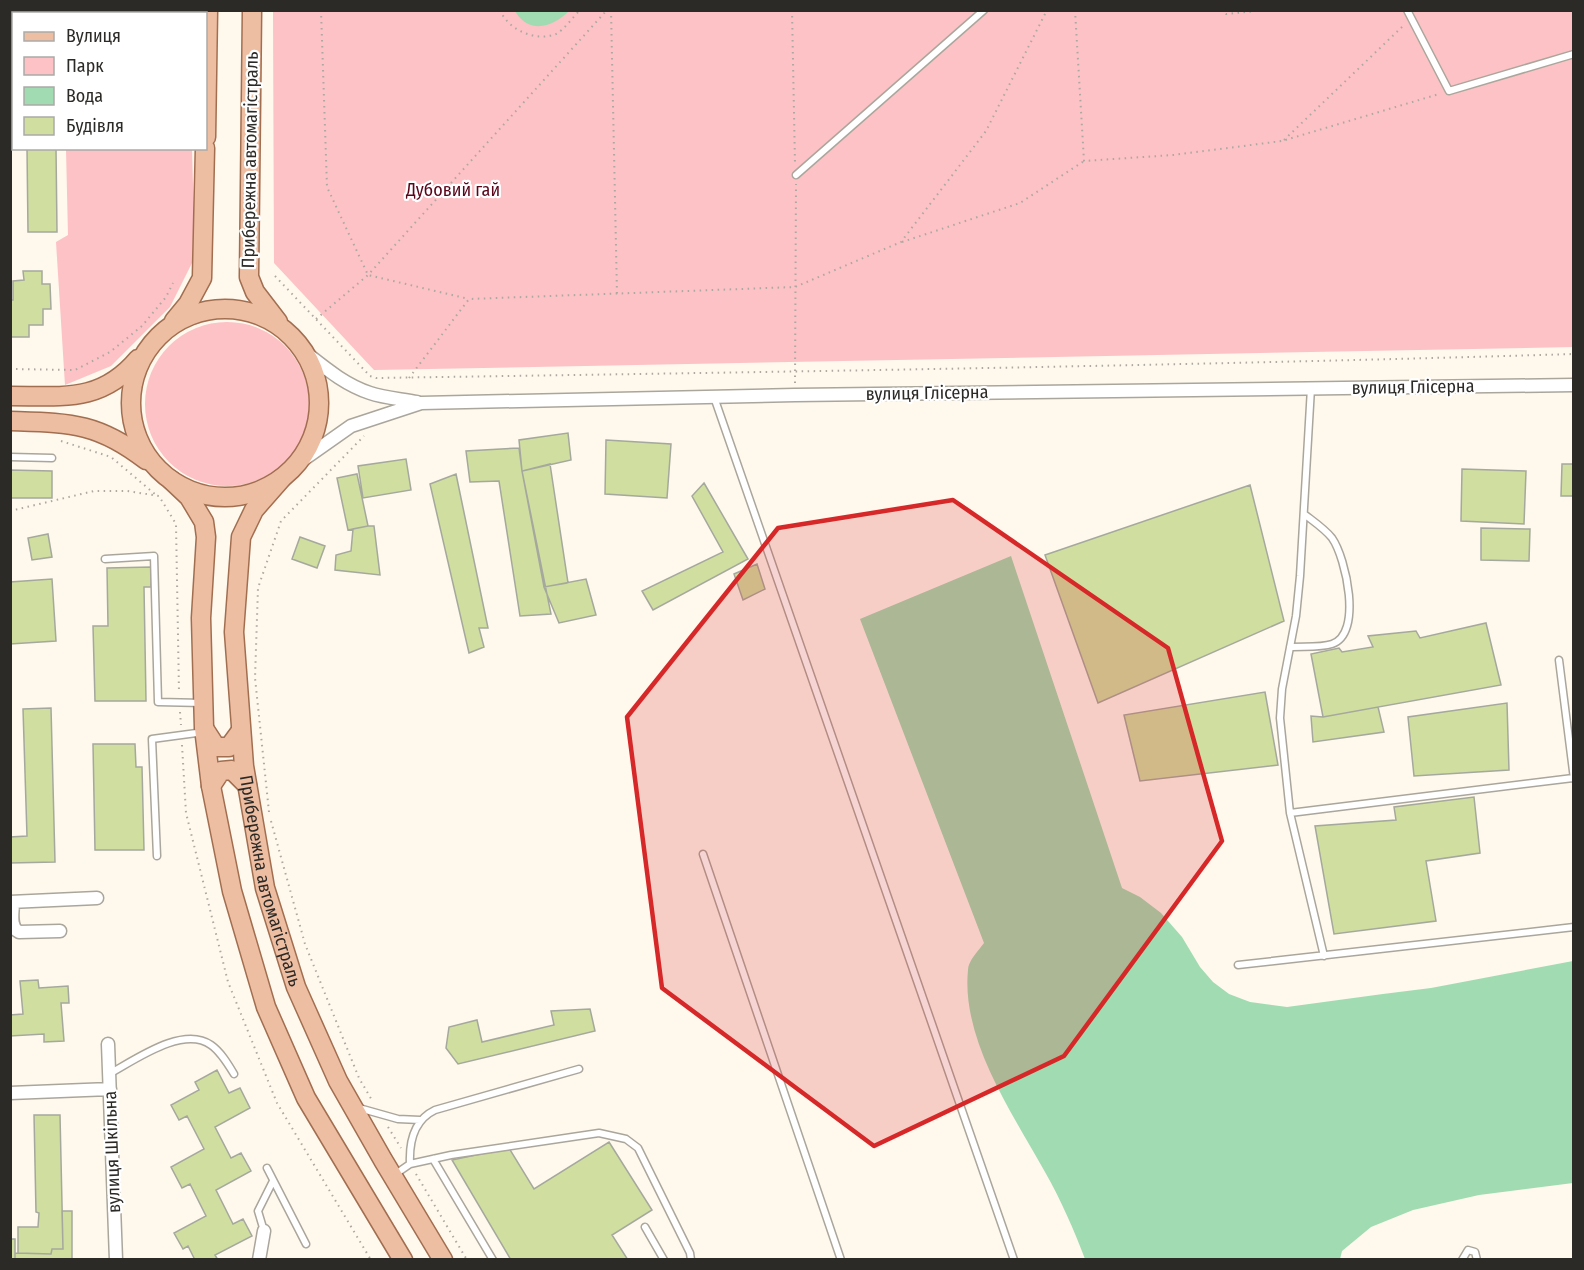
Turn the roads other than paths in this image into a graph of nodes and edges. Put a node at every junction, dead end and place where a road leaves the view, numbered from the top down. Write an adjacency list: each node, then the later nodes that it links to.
1 (208, 10): 6 (main road)
2 (252, 10): 10 (main road, Прибережна автомагістраль)
3 (984, 10): 8 (lane)
4 (1407, 10): 5 (lane)
5 (1574, 54)
6 (207, 73)
7 (205, 150): 9 (main road)
8 (796, 175)
9 (166, 329): 10 (main road, Прибережна автомагістраль); 11 (main road, Прибережна автомагістраль)
10 (287, 333): 12 (main road, Прибережна автомагістраль)
11 (151, 344): 15 (main road); 22 (main road, Прибережна автомагістраль)
12 (302, 349): 17 (street); 21 (main road, Прибережна автомагістраль)
13 (1574, 385): 14 (street, вулиця Глісерна)
14 (1311, 388): 16 (street, вулиця Глісерна); 25 (lane)
15 (10, 396)
16 (714, 397): 17 (street, вулиця Глісерна); 68 (lane)
17 (421, 403): 21 (street, вулиця Глісерна)
18 (10, 421): 22 (main road)
19 (10, 457): 20 (lane)
20 (52, 458)
21 (297, 464): 23 (main road, Прибережна автомагістраль)
22 (155, 466): 24 (main road, Прибережна автомагістраль)
23 (282, 478): 24 (main road, Прибережна автомагістраль); 31 (main road, Прибережна автомагістраль)
24 (171, 480): 29 (main road, Прибережна автомагістраль)
25 (1304, 514): 27 (lane); 27 (lane)
26 (105, 559): 29 (lane)
27 (1290, 647): 35 (lane)
28 (1559, 660): 32 (lane)
29 (203, 703): 30 (main road, Прибережна автомагістраль)
30 (204, 730): 31 (main road); 34 (main road, Прибережна автомагістраль); 37 (lane)
31 (240, 732): 33 (main road, Прибережна автомагістраль)
32 (1573, 778): 35 (lane)
33 (247, 785): 34 (main road); 50 (main road, Прибережна автомагістраль)
34 (211, 786): 62 (main road, Прибережна автомагістраль)
35 (1290, 813): 42 (lane)
36 (703, 854): 67 (lane)
37 (157, 856)
38 (97, 898): 39 (street)
39 (12, 902): 41 (street)
40 (1574, 927): 42 (lane)
41 (60, 931)
42 (1324, 956): 43 (lane)
43 (1238, 965)
44 (108, 1044): 46 (street, вулиця Шкільна)
45 (579, 1069): 51 (lane)
46 (109, 1074): 47 (lane); 48 (street, вулиця Шкільна)
47 (234, 1074)
48 (110, 1089): 49 (street); 60 (street, вулиця Шкільна)
49 (10, 1093)
50 (353, 1107): 51 (lane); 55 (main road, Прибережна автомагістраль)
51 (420, 1120): 53 (lane)
52 (433, 1159): 53 (lane); 64 (lane); 66 (lane)
53 (410, 1164): 55 (lane)
54 (267, 1168): 56 (lane)
55 (392, 1176): 63 (main road, Прибережна автомагістраль)
56 (273, 1181): 58 (lane); 59 (lane)
57 (645, 1227): 65 (lane)
58 (264, 1231): 61 (street)
59 (306, 1244)
60 (116, 1260)
61 (259, 1260)
62 (403, 1260)
63 (443, 1260)
64 (493, 1260)
65 (664, 1260)
66 (691, 1260)
67 (841, 1260)
68 (1014, 1260)
69 (1462, 1260): 70 (lane)
70 (1478, 1260)

